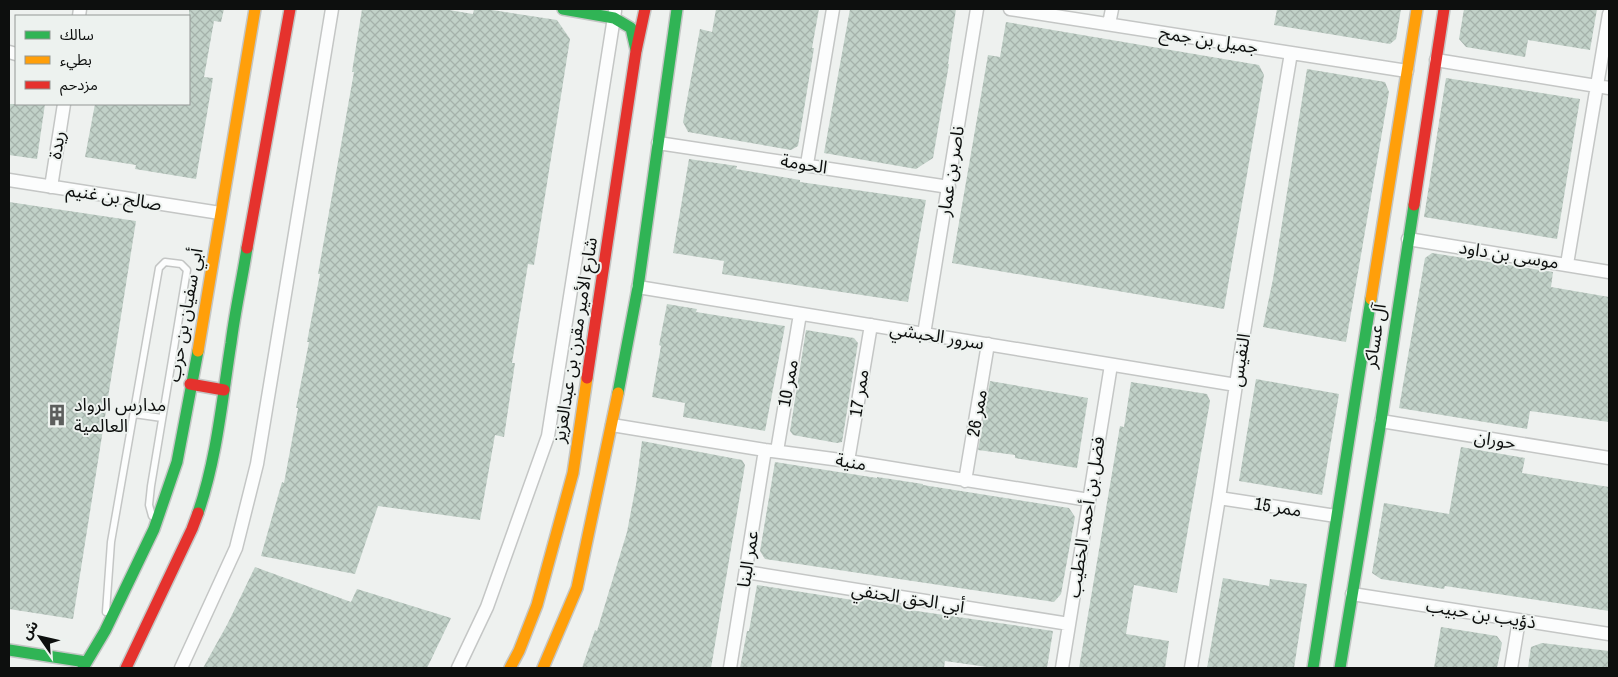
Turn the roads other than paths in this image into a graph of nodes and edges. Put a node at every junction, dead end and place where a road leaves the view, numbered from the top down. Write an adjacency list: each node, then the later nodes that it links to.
1 (255, 9): 27 (street, أبي سفيان بن حرب)
2 (290, 9): 40 (street)
3 (332, 9): 65 (street)
4 (563, 9): 13 (street)
5 (645, 9): 16 (street, شارع الأمير مقرن بن عبدالعزيز)
6 (677, 9): 22 (street, شارع الأمير مقرن بن عبدالعزيز)
7 (833, 9): 23 (street)
8 (977, 9): 26 (street, ناصر بن عمار)
9 (1010, 9): 15 (street, جميل بن جمح)
10 (1112, 9): 15 (street)
11 (1417, 9): 19 (street, آل عساكر)
12 (1444, 9): 18 (street, آل عساكر)
13 (615, 13): 16 (street); 66 (street)
14 (1609, 14): 20 (street)
15 (1109, 24): 17 (street, جميل بن جمح)
16 (636, 51): 62 (street, شارع الأمير مقرن بن عبدالعزيز)
17 (1292, 53): 19 (street, جميل بن جمح); 39 (street, النفيس)
18 (1436, 60): 20 (street); 28 (street, آل عساكر)
19 (1407, 71): 37 (street, آل عساكر)
20 (1604, 87): 29 (street)
21 (64, 105): 25 (street, ريدة)
22 (658, 143): 23 (street, الحومة); 31 (street, شارع الأمير مقرن بن عبدالعزيز)
23 (807, 164): 26 (street, الحومة)
24 (9, 180): 25 (street, صالح بن غنيم)
25 (51, 187): 27 (street, صالح بن غنيم)
26 (949, 188): 34 (street, ناصر بن عمار)
27 (220, 213): 38 (street, أبي سفيان بن حرب)
28 (1408, 239): 29 (street, موسى بن داود); 37 (street, آل عساكر)
29 (1567, 264): 30 (street, موسى بن داود)
30 (1609, 272)
31 (638, 287): 32 (street, سرور الحبشي); 44 (street, شارع الأمير مقرن بن عبدالعزيز)
32 (800, 314): 33 (street, سرور الحبشي); 45 (street, ممر 10)
33 (871, 325): 34 (street, سرور الحبشي); 47 (street, ممر 17)
34 (924, 334): 35 (street, سرور الحبشي)
35 (988, 344): 36 (street, سرور الحبشي); 48 (street, ممر 26)
36 (1111, 365): 39 (street, سرور الحبشي); 50 (street, فضل بن أحمد الخطيب)
37 (1374, 372): 43 (street, آل عساكر); 51 (street, آل عساكر)
38 (190, 384): 40 (street); 52 (street, أبي سفيان بن حرب)
39 (1236, 385): 49 (street, النفيس)
40 (224, 390): 64 (street)
41 (134, 414): 42 (lane); 42 (lane); 57 (lane)
42 (162, 418): 52 (lane)
43 (1380, 421): 46 (street, حوران); 54 (street, آل عساكر)
44 (612, 425): 45 (street, منية); 62 (street, شارع الأمير مقرن بن عبدالعزيز)
45 (771, 450): 47 (street, منية); 53 (street, عمر البنا)
46 (1609, 458)
47 (848, 461): 48 (street, منية)
48 (965, 481): 50 (street, منية)
49 (1219, 498): 51 (street, ممر 15); 69 (street, النفيس)
50 (1089, 500): 56 (street, فضل بن أحمد الخطيب)
51 (1336, 516): 70 (street, آل عساكر)
52 (154, 529): 57 (street, أبي سفيان بن حرب)
53 (746, 572): 56 (street, أبي الحق الحنفي); 67 (street, عمر البنا)
54 (1352, 594): 55 (street, ذؤيب بن حبيب); 71 (street, آل عساكر)
55 (1519, 620): 58 (street, ذؤيب بن حبيب); 72 (street)
56 (1069, 624): 68 (street, فضل بن أحمد الخطيب)
57 (104, 631): 61 (street, أبي سفيان بن حرب)
58 (1609, 634)
59 (9, 650): 60 (street)
60 (56, 658): 61 (street); 63 (street)
61 (85, 665)
62 (527, 665)
63 (69, 668)
64 (126, 668)
65 (181, 668)
66 (458, 668)
67 (730, 668)
68 (1062, 668)
69 (1190, 668)
70 (1313, 668)
71 (1340, 668)
72 (1511, 668)

